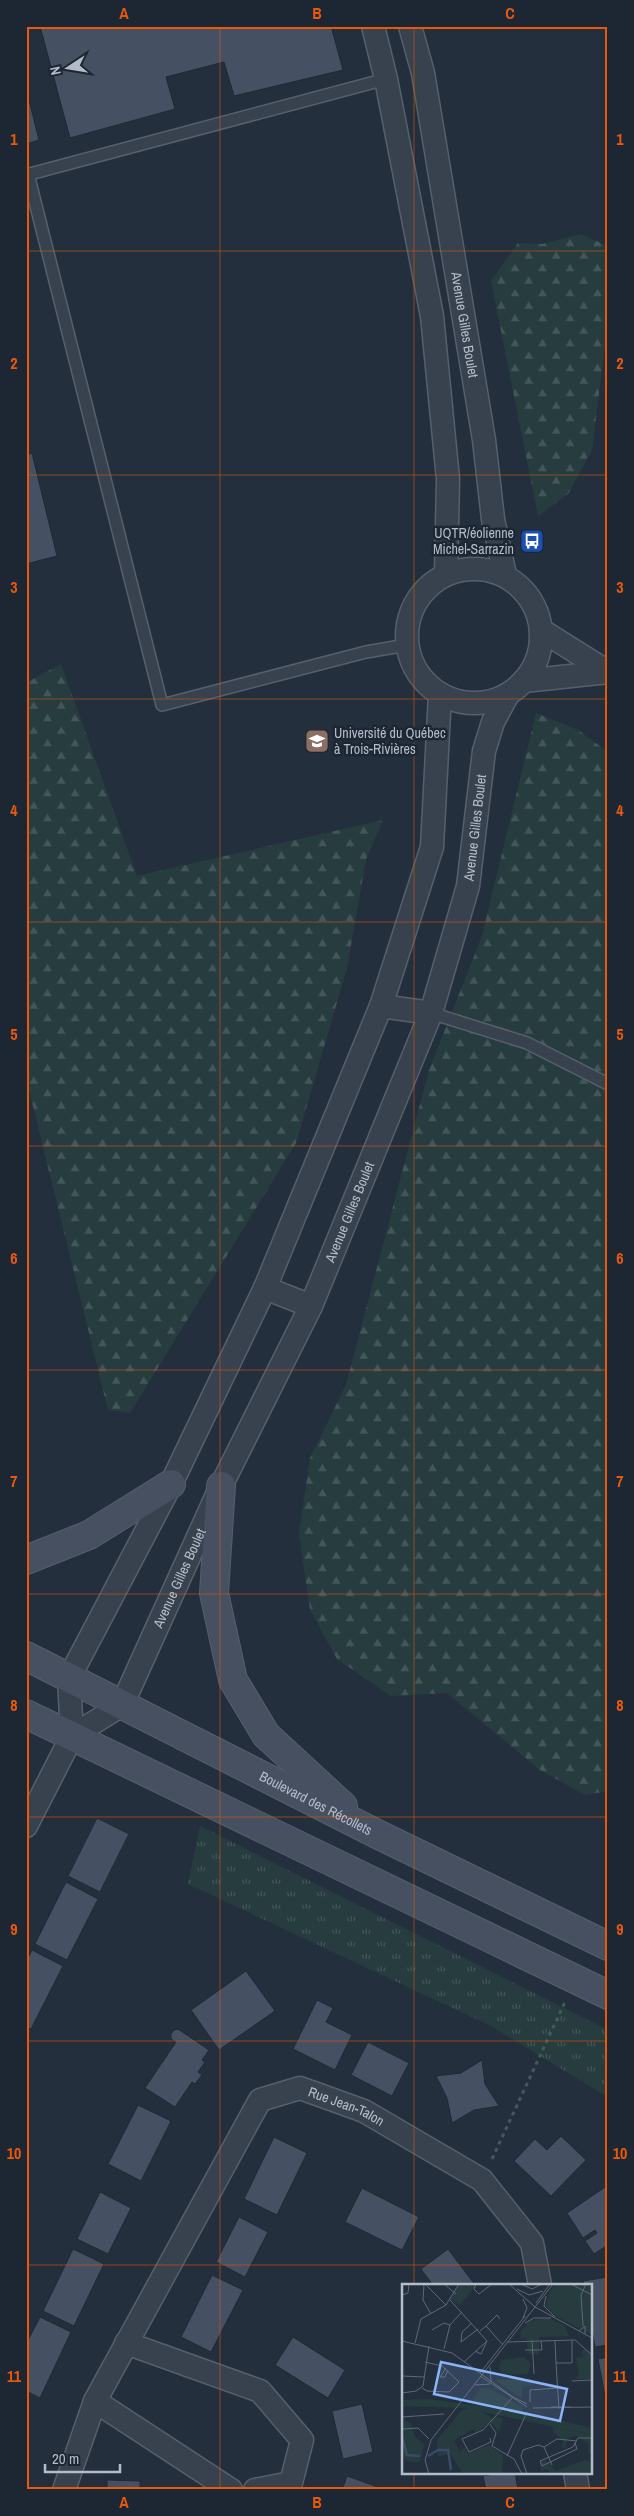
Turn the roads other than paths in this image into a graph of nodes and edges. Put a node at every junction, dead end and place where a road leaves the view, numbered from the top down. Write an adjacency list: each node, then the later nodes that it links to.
1 (372, 26): 4 (street)
2 (410, 26): 3 (street, Avenue Gilles Boulet)
3 (423, 73): 4 (street); 7 (street, Avenue Gilles Boulet)
4 (386, 80): 5 (lane); 6 (street)
5 (27, 174): 9 (lane)
6 (446, 574): 7 (street, Avenue Gilles Boulet); 9 (street, Avenue Gilles Boulet)
7 (505, 575): 8 (street, Avenue Gilles Boulet)
8 (541, 630): 10 (street); 11 (street, Avenue Gilles Boulet)
9 (407, 645): 12 (street, Avenue Gilles Boulet)
10 (608, 672): 11 (street)
11 (516, 688): 12 (street, Avenue Gilles Boulet); 14 (street, Avenue Gilles Boulet)
12 (440, 694): 13 (street)
13 (381, 1006): 14 (street); 16 (street)
14 (431, 1013): 15 (lane); 17 (street, Avenue Gilles Boulet)
15 (608, 1084)
16 (265, 1288): 17 (street); 18 (street)
17 (310, 1306): 19 (street, Avenue Gilles Boulet)
18 (171, 1484): 20 (main road); 22 (street)
19 (221, 1486): 23 (street, Avenue Gilles Boulet); 27 (main road)
20 (26, 1560)
21 (26, 1656): 22 (main road, Boulevard des Récollets)
22 (69, 1678): 23 (main road, Boulevard des Récollets); 25 (street)
23 (122, 1705): 25 (street); 27 (main road, Boulevard des Récollets)
24 (26, 1714): 25 (main road)
25 (72, 1736): 26 (street); 29 (main road)
26 (26, 1826)
27 (377, 1834): 28 (main road, Boulevard des Récollets)
28 (608, 1946)
29 (608, 1995)
30 (540, 2284): 31 (street, Rue Jean-Talon)
31 (126, 2343): 32 (street, Rue Jean-Talon); 36 (street)
32 (95, 2401): 34 (street, Rue Jean-Talon); 35 (street)
33 (575, 2474): 37 (street)
34 (64, 2490)
35 (232, 2490)
36 (255, 2490)
37 (578, 2490)

